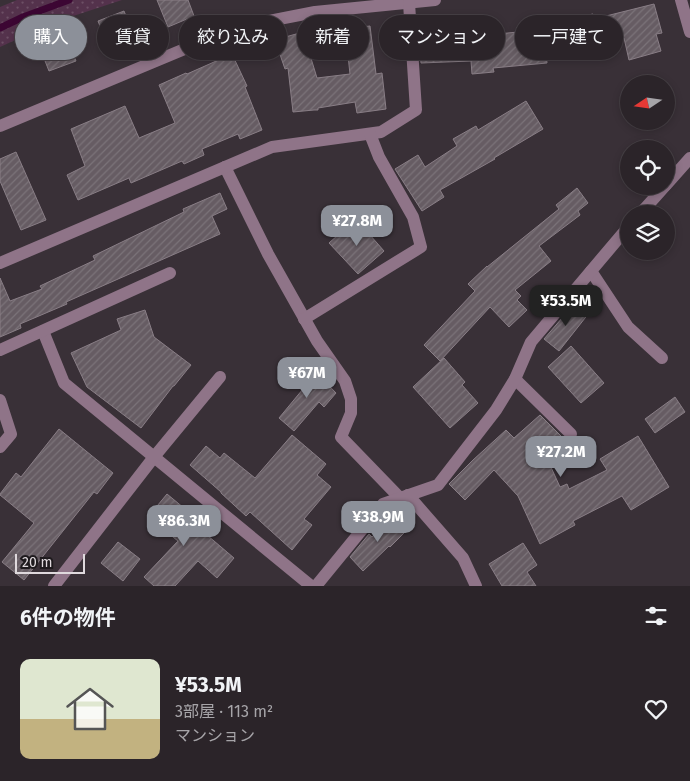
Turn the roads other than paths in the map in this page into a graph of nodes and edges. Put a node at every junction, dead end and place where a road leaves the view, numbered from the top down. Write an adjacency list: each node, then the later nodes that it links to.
1 (435, 0): 3 (street)
2 (681, 0): 4 (street)
3 (409, 2): 5 (street); 6 (street)
4 (690, 32)
5 (0, 126)
6 (370, 134): 8 (street); 16 (street)
7 (690, 158): 9 (street)
8 (225, 167): 13 (street); 16 (street)
9 (675, 175)
10 (657, 195): 11 (street)
11 (648, 205)
12 (620, 236): 14 (street)
13 (0, 263)
14 (590, 271): 19 (street); 21 (street)
15 (170, 273): 17 (street)
16 (304, 319): 26 (street)
17 (43, 331): 18 (street); 25 (street)
18 (0, 350)
19 (662, 358)
20 (220, 377): 25 (street)
21 (516, 379): 23 (street); 26 (street)
22 (0, 400): 24 (street)
23 (571, 434)
24 (0, 447)
25 (154, 457): 27 (street); 28 (street)
26 (404, 496): 29 (street); 30 (street)
27 (54, 586)
28 (311, 586)
29 (316, 586)
30 (476, 586)

